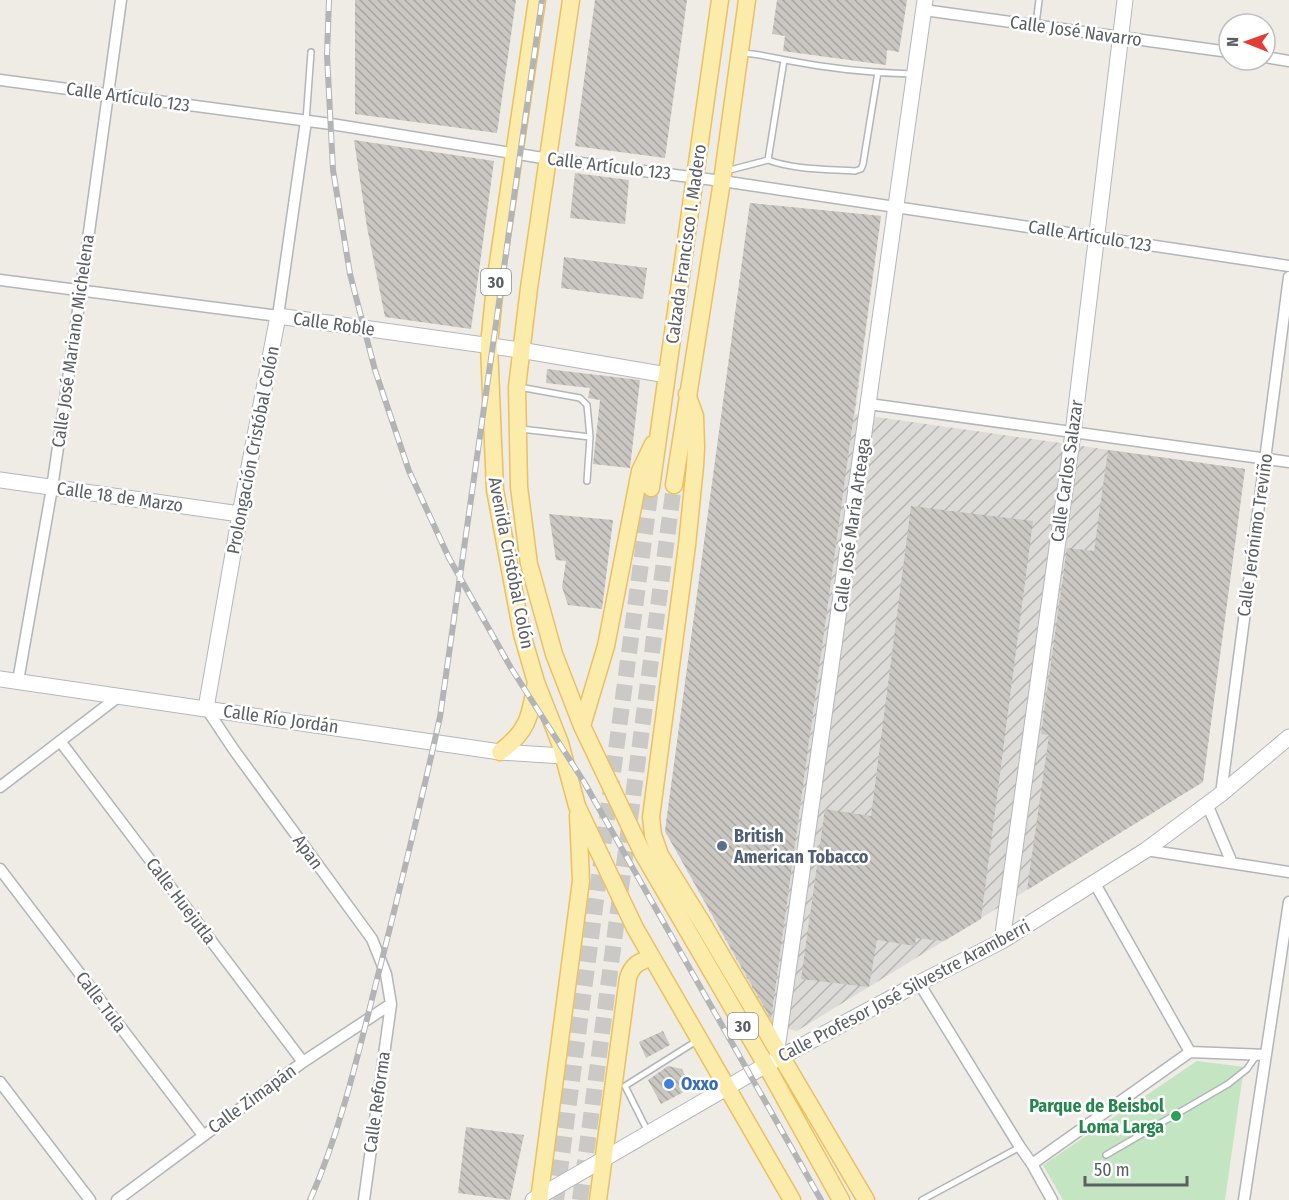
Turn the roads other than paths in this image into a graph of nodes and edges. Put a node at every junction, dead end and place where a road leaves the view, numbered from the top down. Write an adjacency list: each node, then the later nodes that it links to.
1 (121, 0): 18 (street, Calle José Mariano Michelena)
2 (537, 0): 20 (main road, Avenida Cristóbal Colón / 30)
3 (571, 0): 21 (main road, Avenida Cristóbal Colón / 30)
4 (720, 0): 24 (main road, Calzada Francisco I. Madero)
5 (747, 0): 13 (main road, Calzada Francisco I. Madero)
6 (1039, 0): 9 (lane)
7 (1125, 0): 10 (street, Calle Carlos Salazar)
8 (924, 5): 9 (street, Calle José Navarro); 16 (street, Calle José María Arteaga)
9 (1036, 24): 10 (street, Calle José Navarro)
10 (1120, 37): 11 (street, Calle José Navarro); 26 (street, Calle Carlos Salazar)
11 (1217, 50)
12 (311, 52): 19 (lane)
13 (739, 52): 14 (lane); 23 (main road, Calzada Francisco I. Madero)
14 (784, 60): 15 (lane); 22 (lane)
15 (878, 72): 16 (lane); 22 (lane)
16 (914, 74): 25 (street, Calle José María Arteaga)
17 (0, 80): 18 (street, Calle Artículo 123)
18 (108, 95): 19 (street, Calle Artículo 123); 30 (street, Calle José Mariano Michelena)
19 (306, 121): 20 (street, Calle Artículo 123); 31 (street, Prolongación Cristóbal Colón)
20 (515, 153): 21 (street, Calle Artículo 123); 32 (main road, Avenida Cristóbal Colón / 30)
21 (549, 159): 24 (street, Calle Artículo 123); 33 (main road, Avenida Cristóbal Colón / 30)
22 (768, 160): 23 (lane)
23 (722, 176): 24 (street, Calle Artículo 123); 25 (street, Calle Artículo 123); 36 (main road, Calzada Francisco I. Madero)
24 (696, 177): 34 (main road, Calzada Francisco I. Madero)
25 (896, 207): 26 (street, Calle Artículo 123); 37 (street, Calle José María Arteaga)
26 (1097, 237): 27 (street, Calle Artículo 123); 39 (street, Calle Carlos Salazar)
27 (1289, 266)
28 (1289, 277): 42 (street, Calle Jerónimo Treviño)
29 (0, 280): 30 (street, Calle Roble)
30 (81, 290): 31 (street, Calle Roble); 47 (street, Calle José Mariano Michelena)
31 (278, 316): 32 (street, Calle Roble); 49 (street, Prolongación Cristóbal Colón)
32 (489, 345): 33 (street, Calle Roble); 51 (main road, Avenida Cristóbal Colón / 30)
33 (520, 350): 34 (street, Calle Roble); 35 (main road, Avenida Cristóbal Colón / 30)
34 (667, 375): 40 (main road, Calzada Francisco I. Madero)
35 (517, 387): 38 (main road, Avenida Cristóbal Colón / 30); 41 (lane)
36 (687, 394): 46 (main road, Calzada Francisco I. Madero); 79 (main road)
37 (869, 404): 39 (street); 79 (street, Calle José María Arteaga)
38 (517, 428): 41 (lane); 50 (main road, Avenida Cristóbal Colón / 30)
39 (1073, 433): 42 (street); 72 (street, Calle Carlos Salazar)
40 (658, 436): 48 (main road, Calzada Francisco I. Madero); 57 (main road)
41 (590, 437): 45 (lane)
42 (1265, 459): 43 (street); 63 (street, Calle Jerónimo Treviño)
43 (1289, 462)
44 (0, 480): 47 (street, Calle 18 de Marzo)
45 (587, 481)
46 (674, 485)
47 (52, 488): 49 (street, Calle 18 de Marzo); 53 (street, Calle José Mariano Michelena)
48 (651, 488)
49 (240, 514): 56 (street, Prolongación Cristóbal Colón)
50 (529, 564): 51 (main road); 57 (main road, Avenida Cristóbal Colón / 30)
51 (508, 566): 54 (main road, Avenida Cristóbal Colón / 30)
52 (0, 679): 53 (street, Calle Río Jordán)
53 (18, 681): 55 (street, Calle Río Jordán)
54 (536, 682): 60 (main road); 61 (main road, Avenida Cristóbal Colón / 30)
55 (118, 697): 56 (street, Calle Río Jordán); 59 (street)
56 (206, 708): 60 (street, Calle Río Jordán); 75 (street, Apan)
57 (582, 726): 79 (main road, Avenida Cristóbal Colón / 30)
58 (1289, 737): 63 (street, Calle Profesor José Silvestre Aramberri)
59 (60, 741): 62 (street); 80 (street, Calle Huejutla)
60 (500, 752): 61 (street, Calle Río Jordán)
61 (563, 756): 65 (main road, Avenida Cristóbal Colón / 30)
62 (0, 787)
63 (1221, 794): 64 (street, Calle Profesor José Silvestre Aramberri)
64 (1207, 804): 66 (street, Calle Profesor José Silvestre Aramberri); 67 (street)
65 (578, 806): 73 (main road, Avenida Cristóbal Colón / 30); 90 (main road)
66 (1146, 850): 67 (street); 70 (street, Calle Profesor José Silvestre Aramberri)
67 (1232, 863): 69 (street)
68 (0, 869): 85 (street, Calle Tula)
69 (1289, 872)
70 (1094, 882): 72 (street, Calle Profesor José Silvestre Aramberri); 77 (street)
71 (1289, 902): 78 (street)
72 (1002, 941): 74 (street, Calle Profesor José Silvestre Aramberri)
73 (652, 958): 76 (main road, 30); 83 (main road)
74 (919, 983): 79 (street, Calle Profesor José Silvestre Aramberri); 86 (street)
75 (391, 1004): 80 (street, Calle Zimapán); 93 (street, Calle Reforma)
76 (699, 1039): 82 (main road, 30); 83 (lane)
77 (1190, 1053): 78 (street); 89 (street)
78 (1262, 1054): 87 (lane); 100 (street)
79 (775, 1057): 82 (street, Calle Profesor José Silvestre Aramberri); 96 (main road, 30); 97 (main road, 30)
80 (303, 1062): 85 (street, Calle Zimapán)
81 (0, 1082): 91 (street)
82 (727, 1088): 84 (street, Calle Profesor José Silvestre Aramberri); 95 (main road, 30)
83 (618, 1089): 84 (lane); 88 (main road)
84 (648, 1133): 88 (street, Calle Profesor José Silvestre Aramberri)
85 (202, 1135): 92 (street, Calle Zimapán)
86 (1020, 1147): 89 (street); 98 (lane)
87 (1106, 1155)
88 (603, 1159): 90 (street, Calle Profesor José Silvestre Aramberri); 94 (main road)
89 (1032, 1164): 99 (street)
90 (537, 1199)
91 (90, 1200)
92 (117, 1200)
93 (364, 1200)
94 (598, 1200)
95 (792, 1200)
96 (841, 1200)
97 (866, 1200)
98 (922, 1200)
99 (1052, 1200)
100 (1244, 1200)

